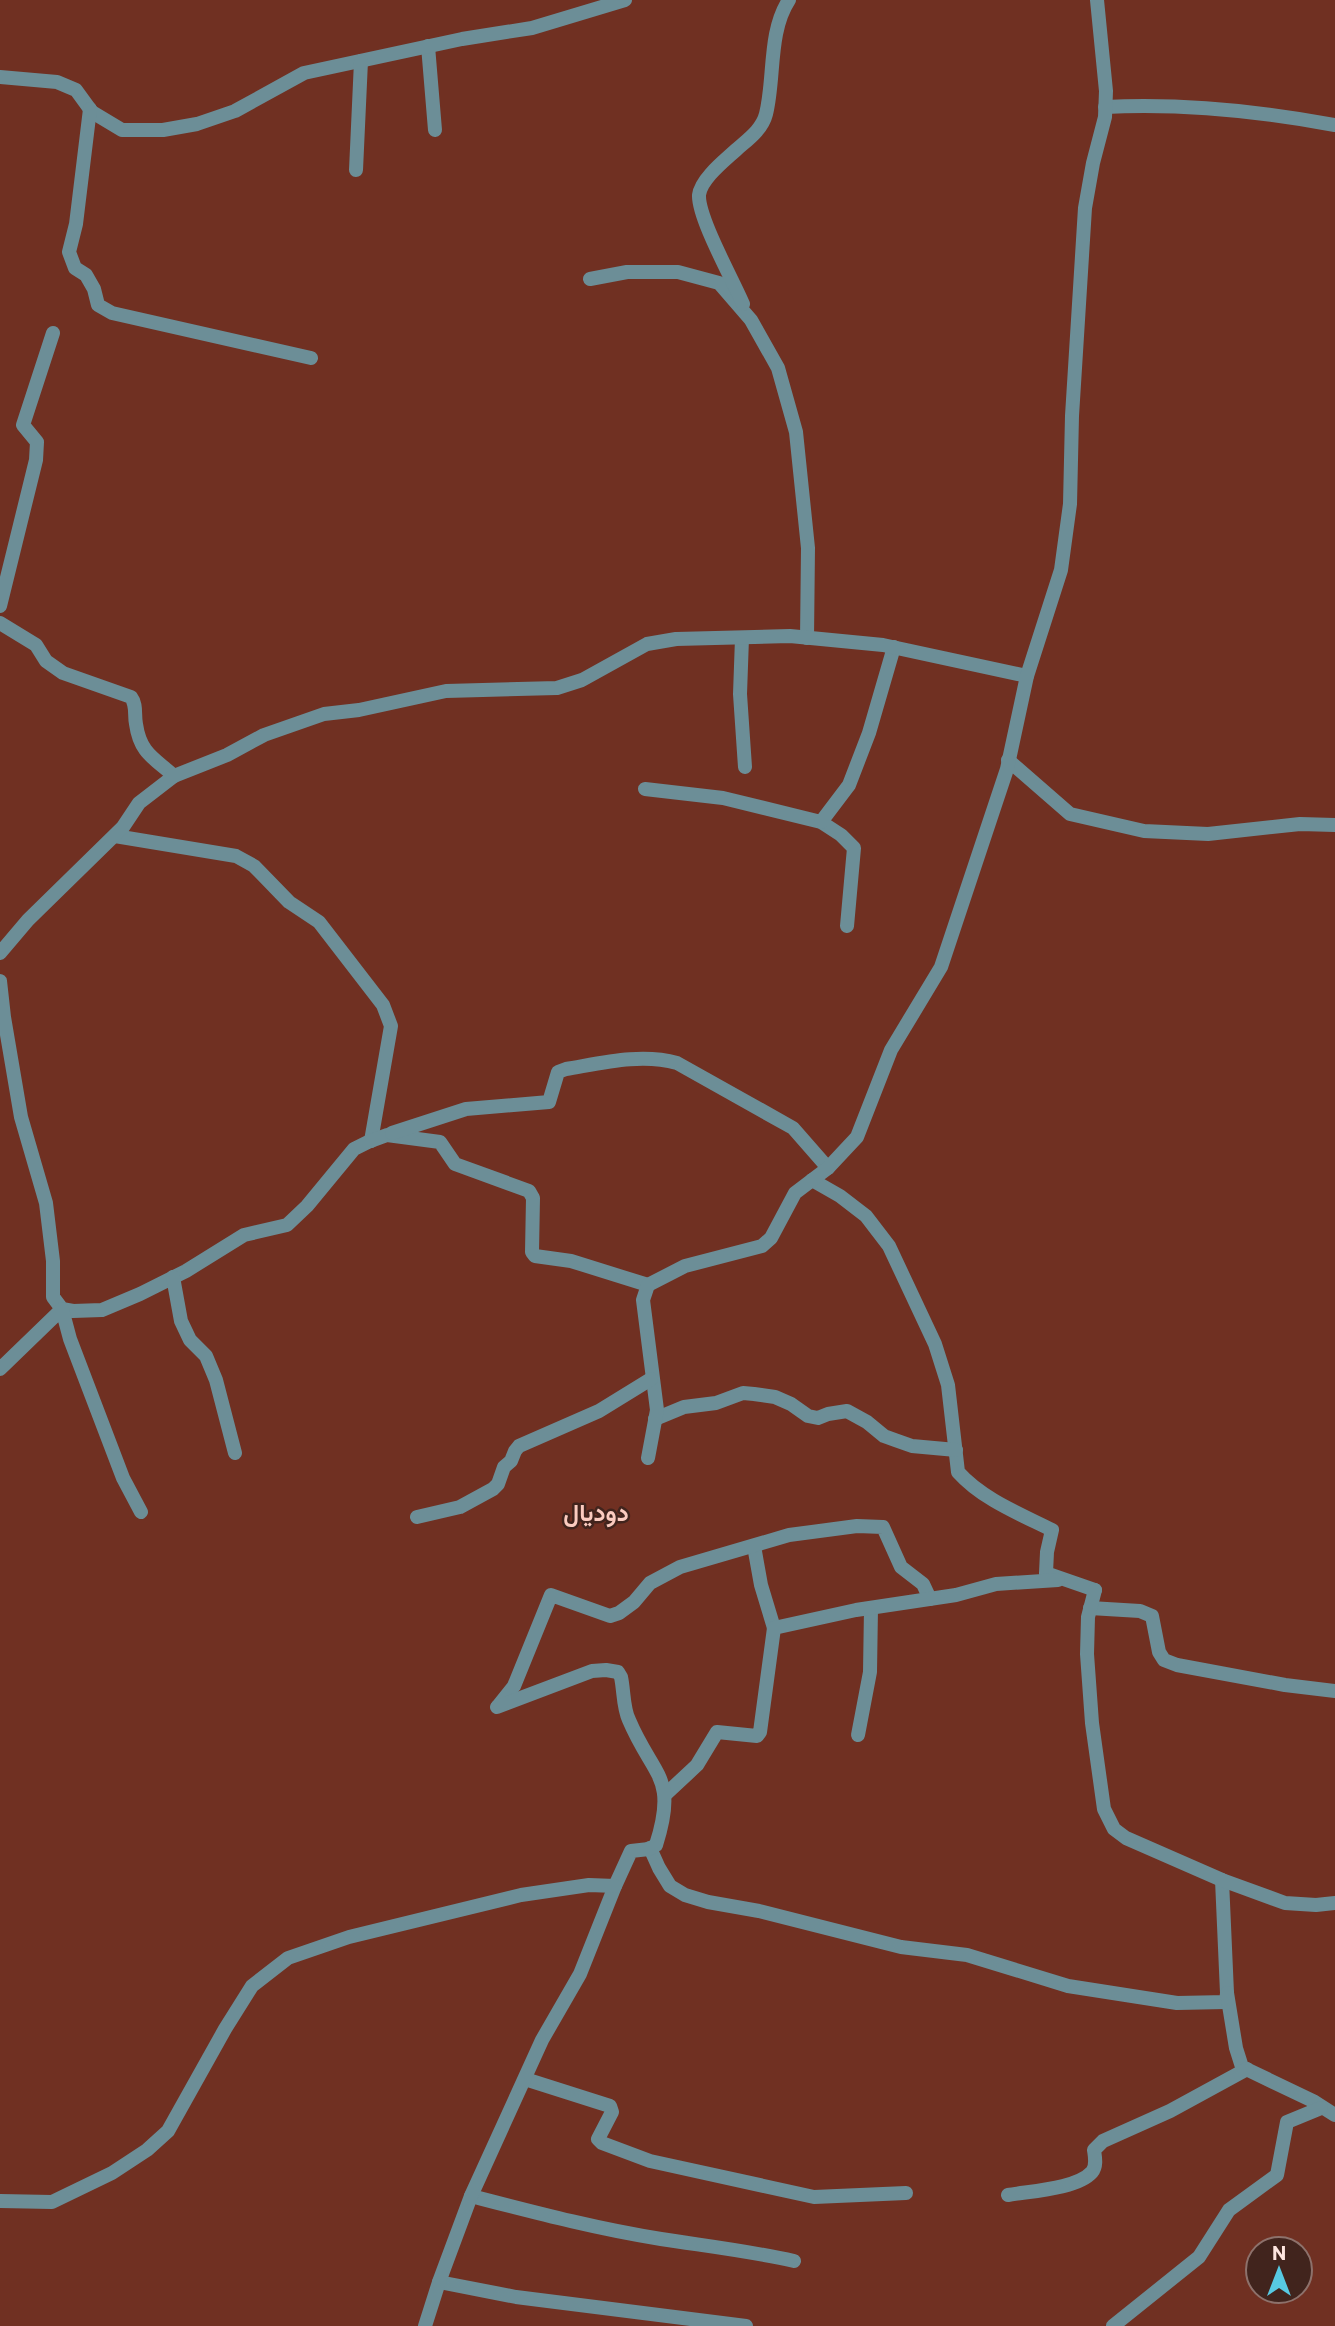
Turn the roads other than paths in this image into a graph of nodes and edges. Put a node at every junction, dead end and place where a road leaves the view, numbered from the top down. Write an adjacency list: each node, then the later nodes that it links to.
1 (625, 0): 4 (street)
2 (789, 0): 13 (street)
3 (1097, 0): 7 (street)
4 (428, 46): 5 (street); 10 (street)
5 (361, 61): 8 (street); 11 (street)
6 (0, 77): 8 (street)
7 (1105, 107): 9 (street); 21 (street)
8 (90, 109): 15 (street)
9 (1335, 125)
10 (435, 130)
11 (356, 170)
12 (590, 279): 13 (street)
13 (751, 320): 19 (street)
14 (53, 333): 16 (street)
15 (310, 358)
16 (0, 606)
17 (0, 623): 24 (street)
18 (742, 638): 19 (street); 23 (street); 24 (street)
19 (807, 638): 20 (street)
20 (894, 647): 21 (street); 26 (street)
21 (1027, 676): 22 (street)
22 (1008, 760): 27 (street); 34 (street)
23 (745, 767)
24 (174, 776): 28 (street)
25 (645, 789): 26 (street)
26 (821, 822): 29 (street)
27 (1335, 825)
28 (115, 836): 30 (street); 33 (street)
29 (847, 926)
30 (0, 953)
31 (0, 981): 38 (street)
32 (387, 1135): 33 (street); 34 (street); 37 (street)
33 (371, 1140): 36 (street)
34 (828, 1168): 35 (street)
35 (812, 1180): 37 (street); 42 (street)
36 (173, 1277): 38 (street); 43 (street)
37 (648, 1285): 40 (street)
38 (62, 1309): 39 (street); 45 (street)
39 (0, 1369)
40 (651, 1379): 41 (street); 46 (street)
41 (655, 1419): 42 (street); 44 (street)
42 (956, 1450): 48 (street)
43 (235, 1453)
44 (648, 1458)
45 (141, 1513)
46 (417, 1517)
47 (754, 1546): 49 (street); 52 (street); 55 (street)
48 (1059, 1580): 49 (street); 51 (street)
49 (930, 1599): 50 (street)
50 (871, 1608): 52 (street); 54 (street)
51 (1090, 1608): 53 (street); 57 (street)
52 (775, 1628): 55 (street)
53 (1335, 1691)
54 (858, 1735)
55 (666, 1794): 56 (street)
56 (650, 1848): 58 (street); 60 (street)
57 (1222, 1880): 59 (street); 60 (street)
58 (615, 1886): 62 (street); 68 (street)
59 (1335, 1903)
60 (1227, 1993): 61 (street)
61 (1247, 2069): 63 (street); 66 (street)
62 (525, 2079): 65 (street); 67 (street)
63 (1321, 2108): 64 (street); 73 (street)
64 (1335, 2115)
65 (906, 2193)
66 (1008, 2195)
67 (471, 2196): 69 (street); 70 (street)
68 (0, 2201)
69 (794, 2261)
70 (439, 2282): 71 (street); 72 (street)
71 (425, 2326)
72 (746, 2326)
73 (1114, 2326)

